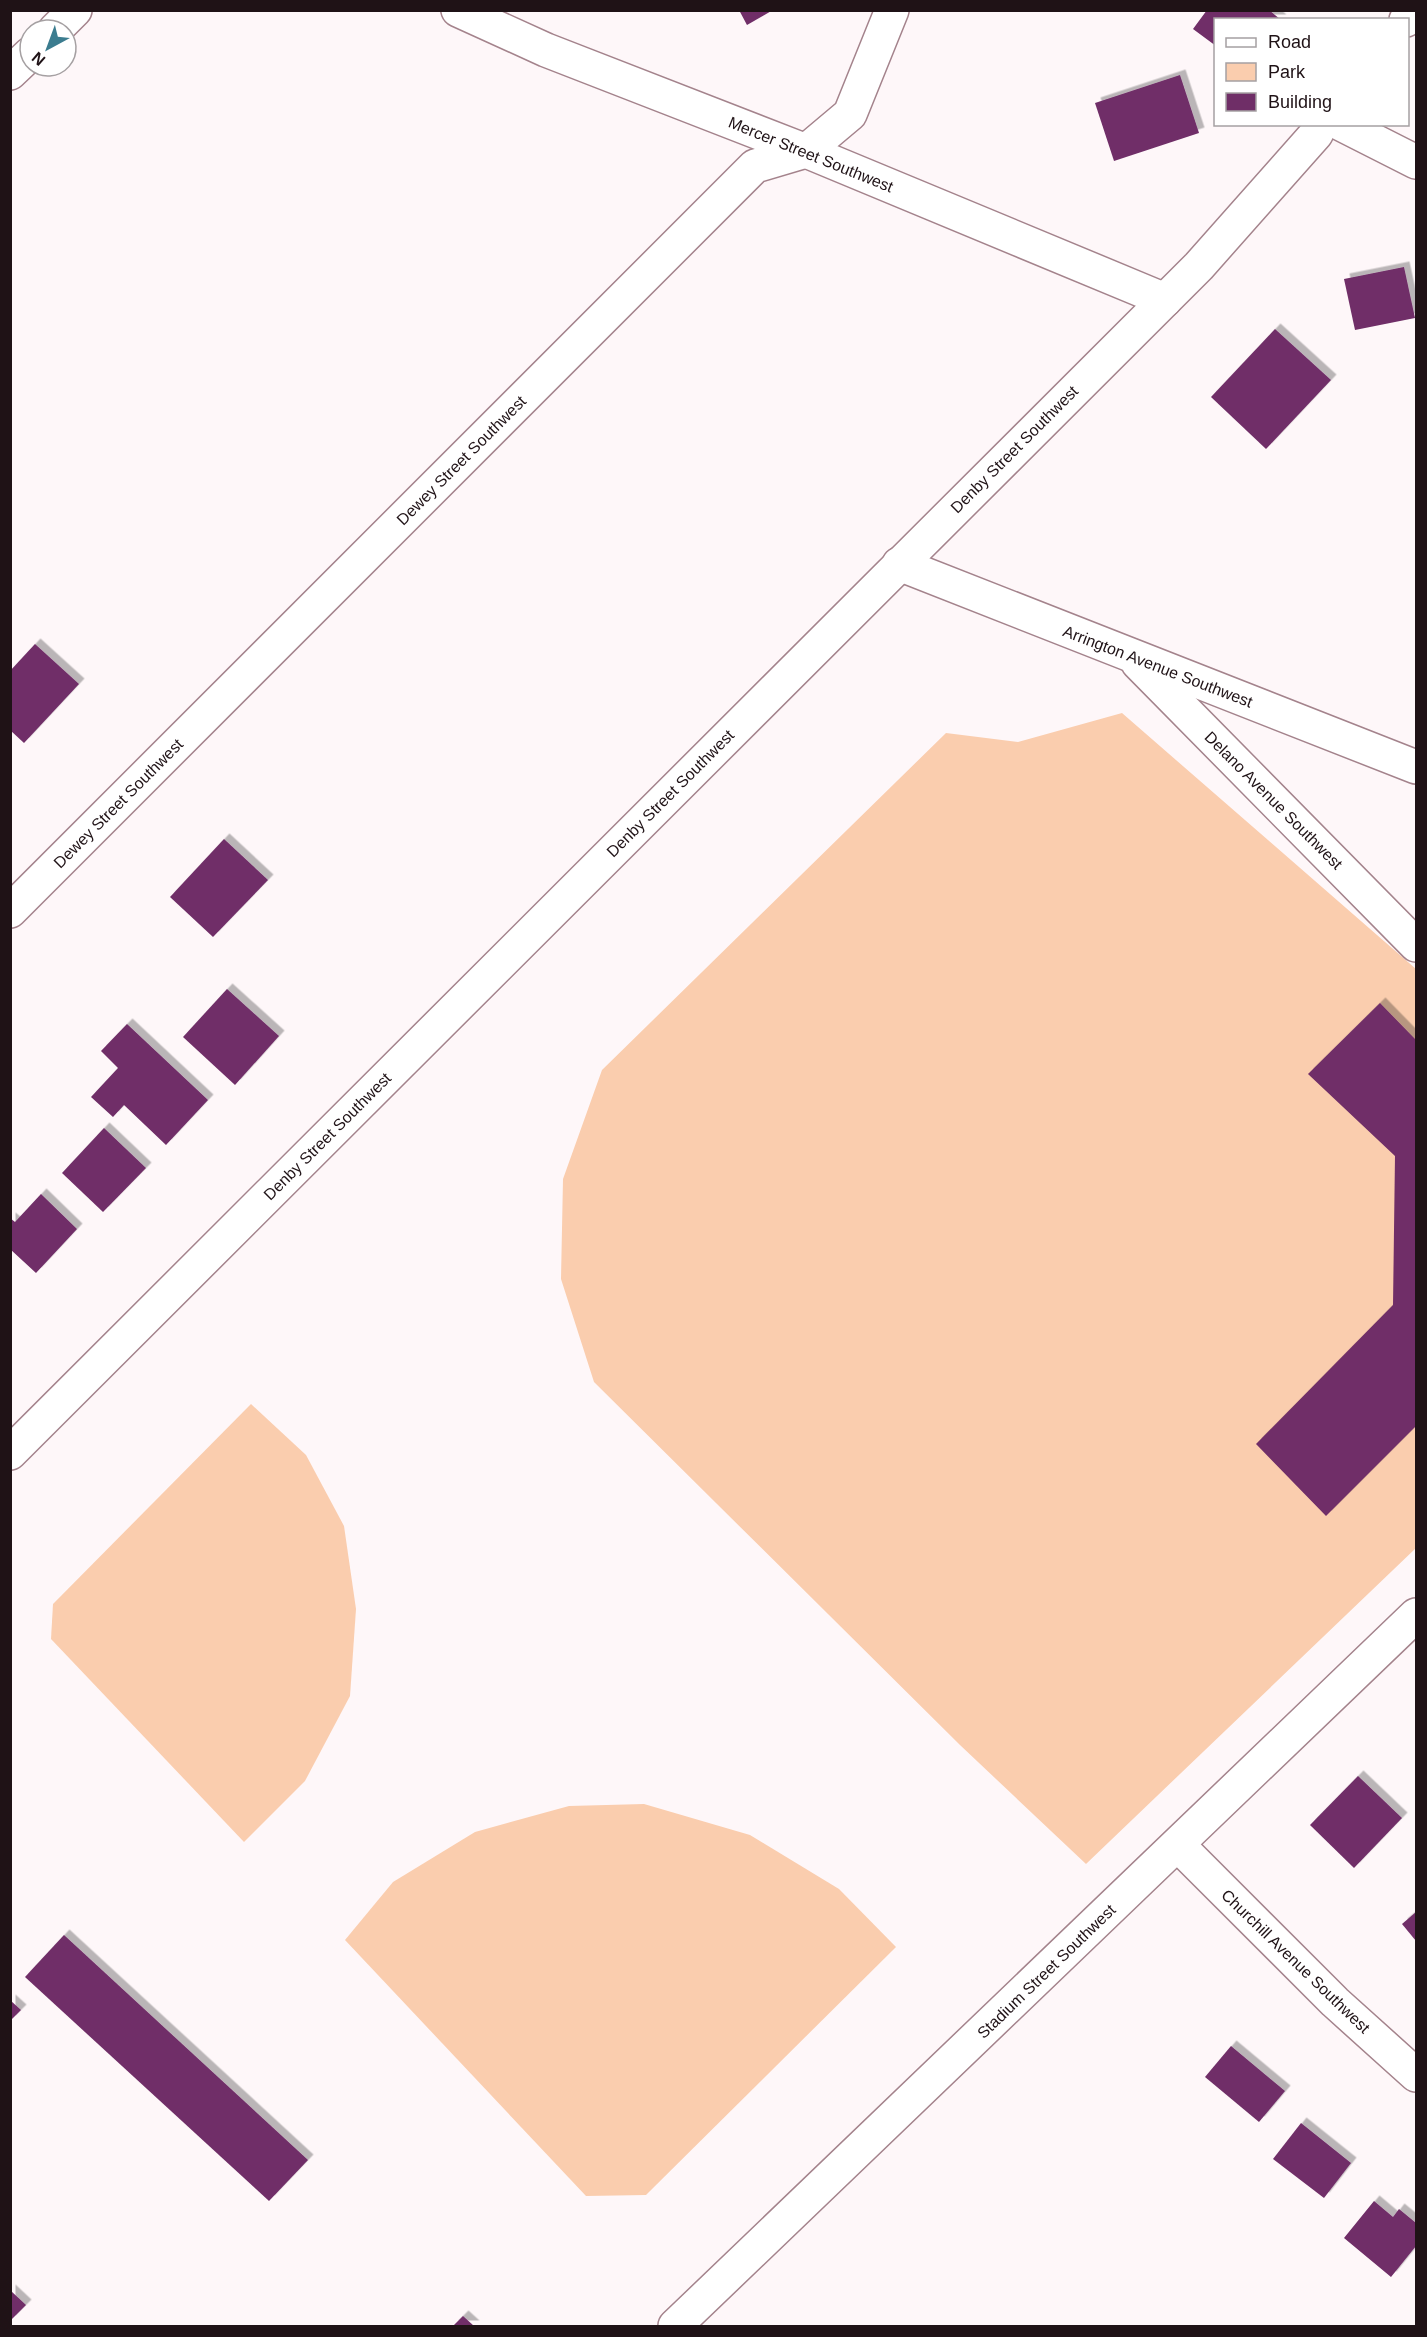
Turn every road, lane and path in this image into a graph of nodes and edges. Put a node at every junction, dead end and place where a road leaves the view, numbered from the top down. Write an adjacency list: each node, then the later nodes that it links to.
1 (458, 10): 5 (street, Mercer Street Southwest)
2 (892, 10): 5 (street, Dewey Street Southwest)
3 (1320, 126): 7 (street, Denby Street Southwest)
4 (1345, 126): 6 (street)
5 (806, 151): 7 (street, Mercer Street Southwest); 11 (street, Dewey Street Southwest)
6 (1416, 162)
7 (1165, 300): 8 (street, Denby Street Southwest)
8 (899, 564): 9 (street, Arrington Avenue Southwest); 13 (street, Denby Street Southwest)
9 (1131, 655): 10 (street, Arrington Avenue Southwest); 12 (street, Delano Avenue Southwest)
10 (1416, 767)
11 (10, 911)
12 (1416, 945)
13 (10, 1453)
14 (1416, 1615): 15 (street, Stadium Street Southwest)
15 (1178, 1845): 16 (street, Churchill Avenue Southwest); 17 (street, Stadium Street Southwest)
16 (1416, 2075)
17 (675, 2326)

